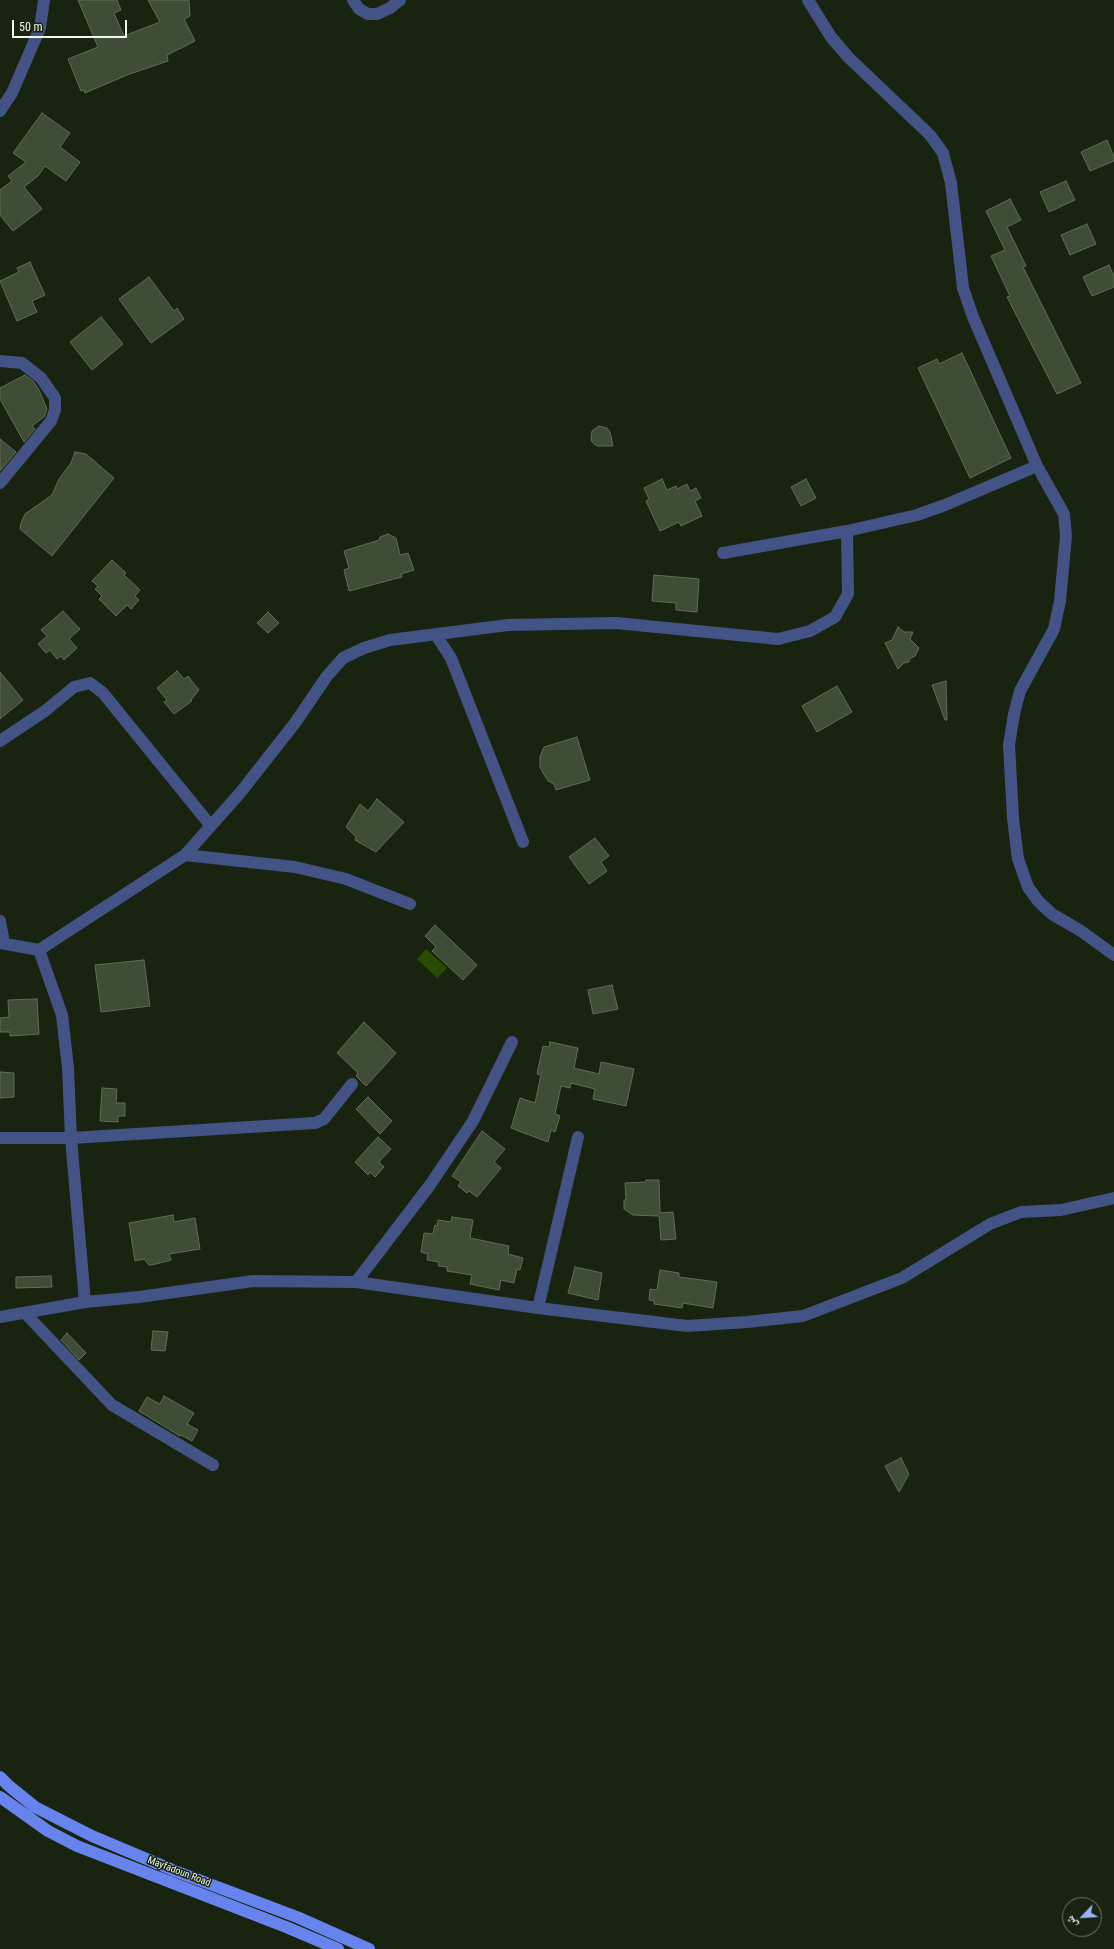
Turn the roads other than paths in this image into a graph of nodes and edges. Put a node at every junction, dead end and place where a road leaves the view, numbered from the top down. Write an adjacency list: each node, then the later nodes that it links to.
1 (44, 0): 5 (street)
2 (353, 0): 3 (street)
3 (400, 0)
4 (808, 0): 7 (street)
5 (0, 111)
6 (0, 361): 8 (street)
7 (1037, 466): 9 (street); 20 (street)
8 (0, 483)
9 (847, 531): 10 (street); 11 (street)
10 (723, 553)
11 (436, 635): 13 (street); 14 (street)
12 (0, 741): 13 (street)
13 (211, 826): 15 (street)
14 (523, 842)
15 (185, 855): 16 (street); 19 (street)
16 (410, 904)
17 (0, 921): 18 (street)
18 (2, 943): 19 (street)
19 (39, 950): 25 (street)
20 (1114, 955)
21 (512, 1042): 27 (street)
22 (352, 1084): 25 (street)
23 (578, 1137): 29 (street)
24 (0, 1138): 25 (street)
25 (71, 1138): 28 (street)
26 (1114, 1198): 29 (street)
27 (356, 1282): 28 (street); 29 (street)
28 (85, 1302): 30 (street)
29 (538, 1308)
30 (25, 1313): 31 (street); 32 (street)
31 (0, 1317)
32 (213, 1465)
33 (0, 1777): 36 (main road, Mayfadoun Road)
34 (0, 1797): 35 (main road, Mayfadoun Road)
35 (338, 1949)
36 (369, 1949)

